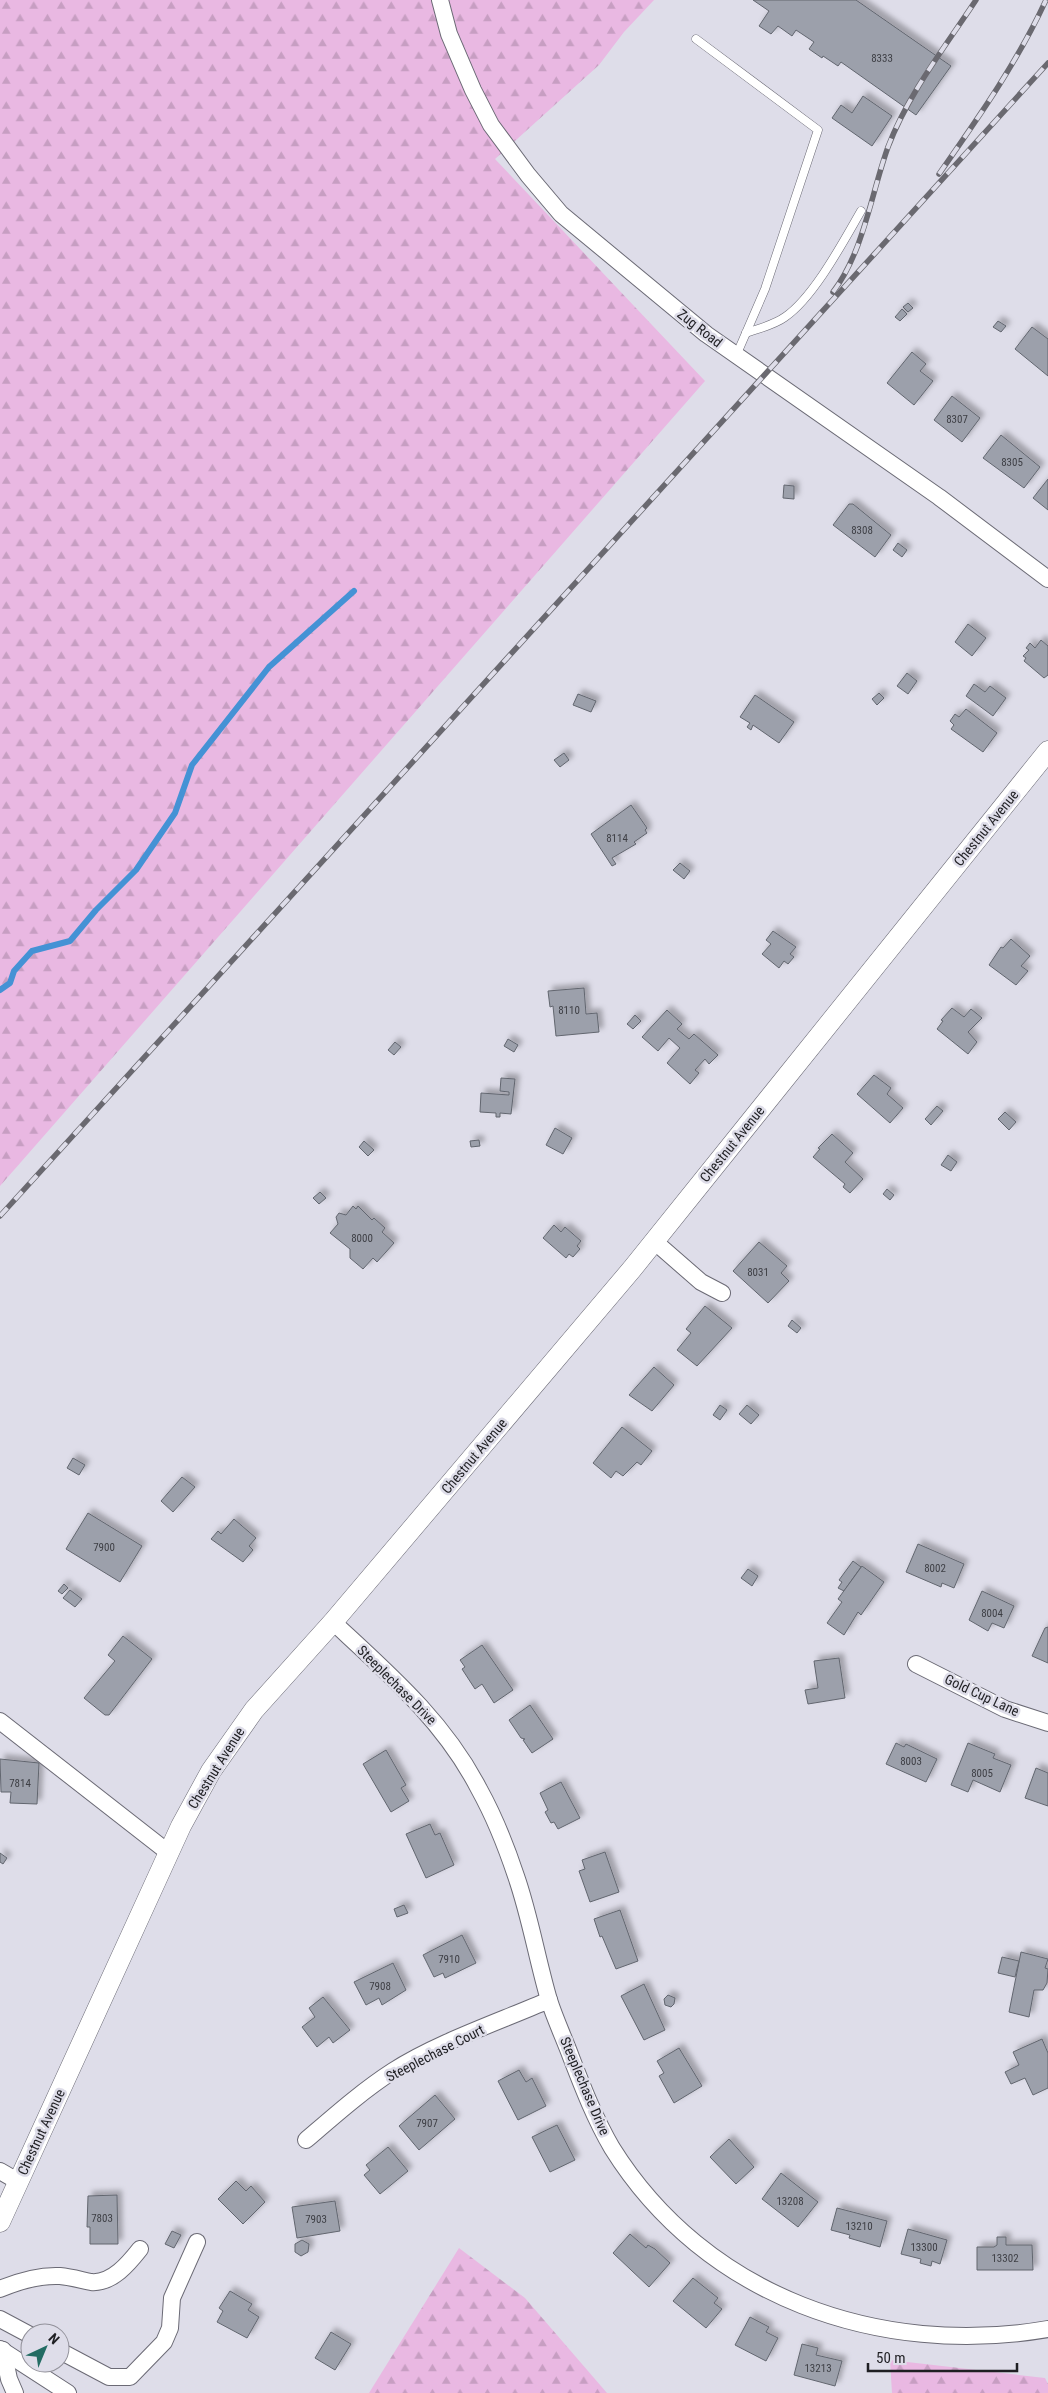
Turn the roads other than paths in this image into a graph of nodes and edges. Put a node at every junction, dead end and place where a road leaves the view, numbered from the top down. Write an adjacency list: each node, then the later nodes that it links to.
1 (440, 0): 5 (street, Zug Road)
2 (696, 39): 4 (lane)
3 (862, 211): 4 (lane)
4 (746, 333): 5 (lane)
5 (736, 356): 6 (street, Zug Road)
6 (1048, 579)
7 (1048, 751): 8 (street, Chestnut Avenue)
8 (654, 1241): 9 (street); 10 (street, Chestnut Avenue)
9 (722, 1293)
10 (333, 1622): 14 (street, Chestnut Avenue); 15 (street, Steeplechase Drive)
11 (916, 1664): 13 (street, Gold Cup Lane)
12 (0, 1722): 14 (street)
13 (1048, 1723)
14 (169, 1853): 18 (street, Chestnut Avenue)
15 (549, 2000): 16 (street, Steeplechase Court); 24 (street, Steeplechase Drive)
16 (306, 2140)
17 (0, 2171): 18 (street)
18 (19, 2182): 19 (street, Chestnut Avenue)
19 (0, 2222)
20 (197, 2242): 27 (street)
21 (140, 2249): 22 (street)
22 (0, 2289)
23 (0, 2319): 25 (street)
24 (1048, 2329)
25 (20, 2330)
26 (1, 2350): 28 (street); 29 (street)
27 (70, 2356)
28 (15, 2393)
29 (68, 2393)

